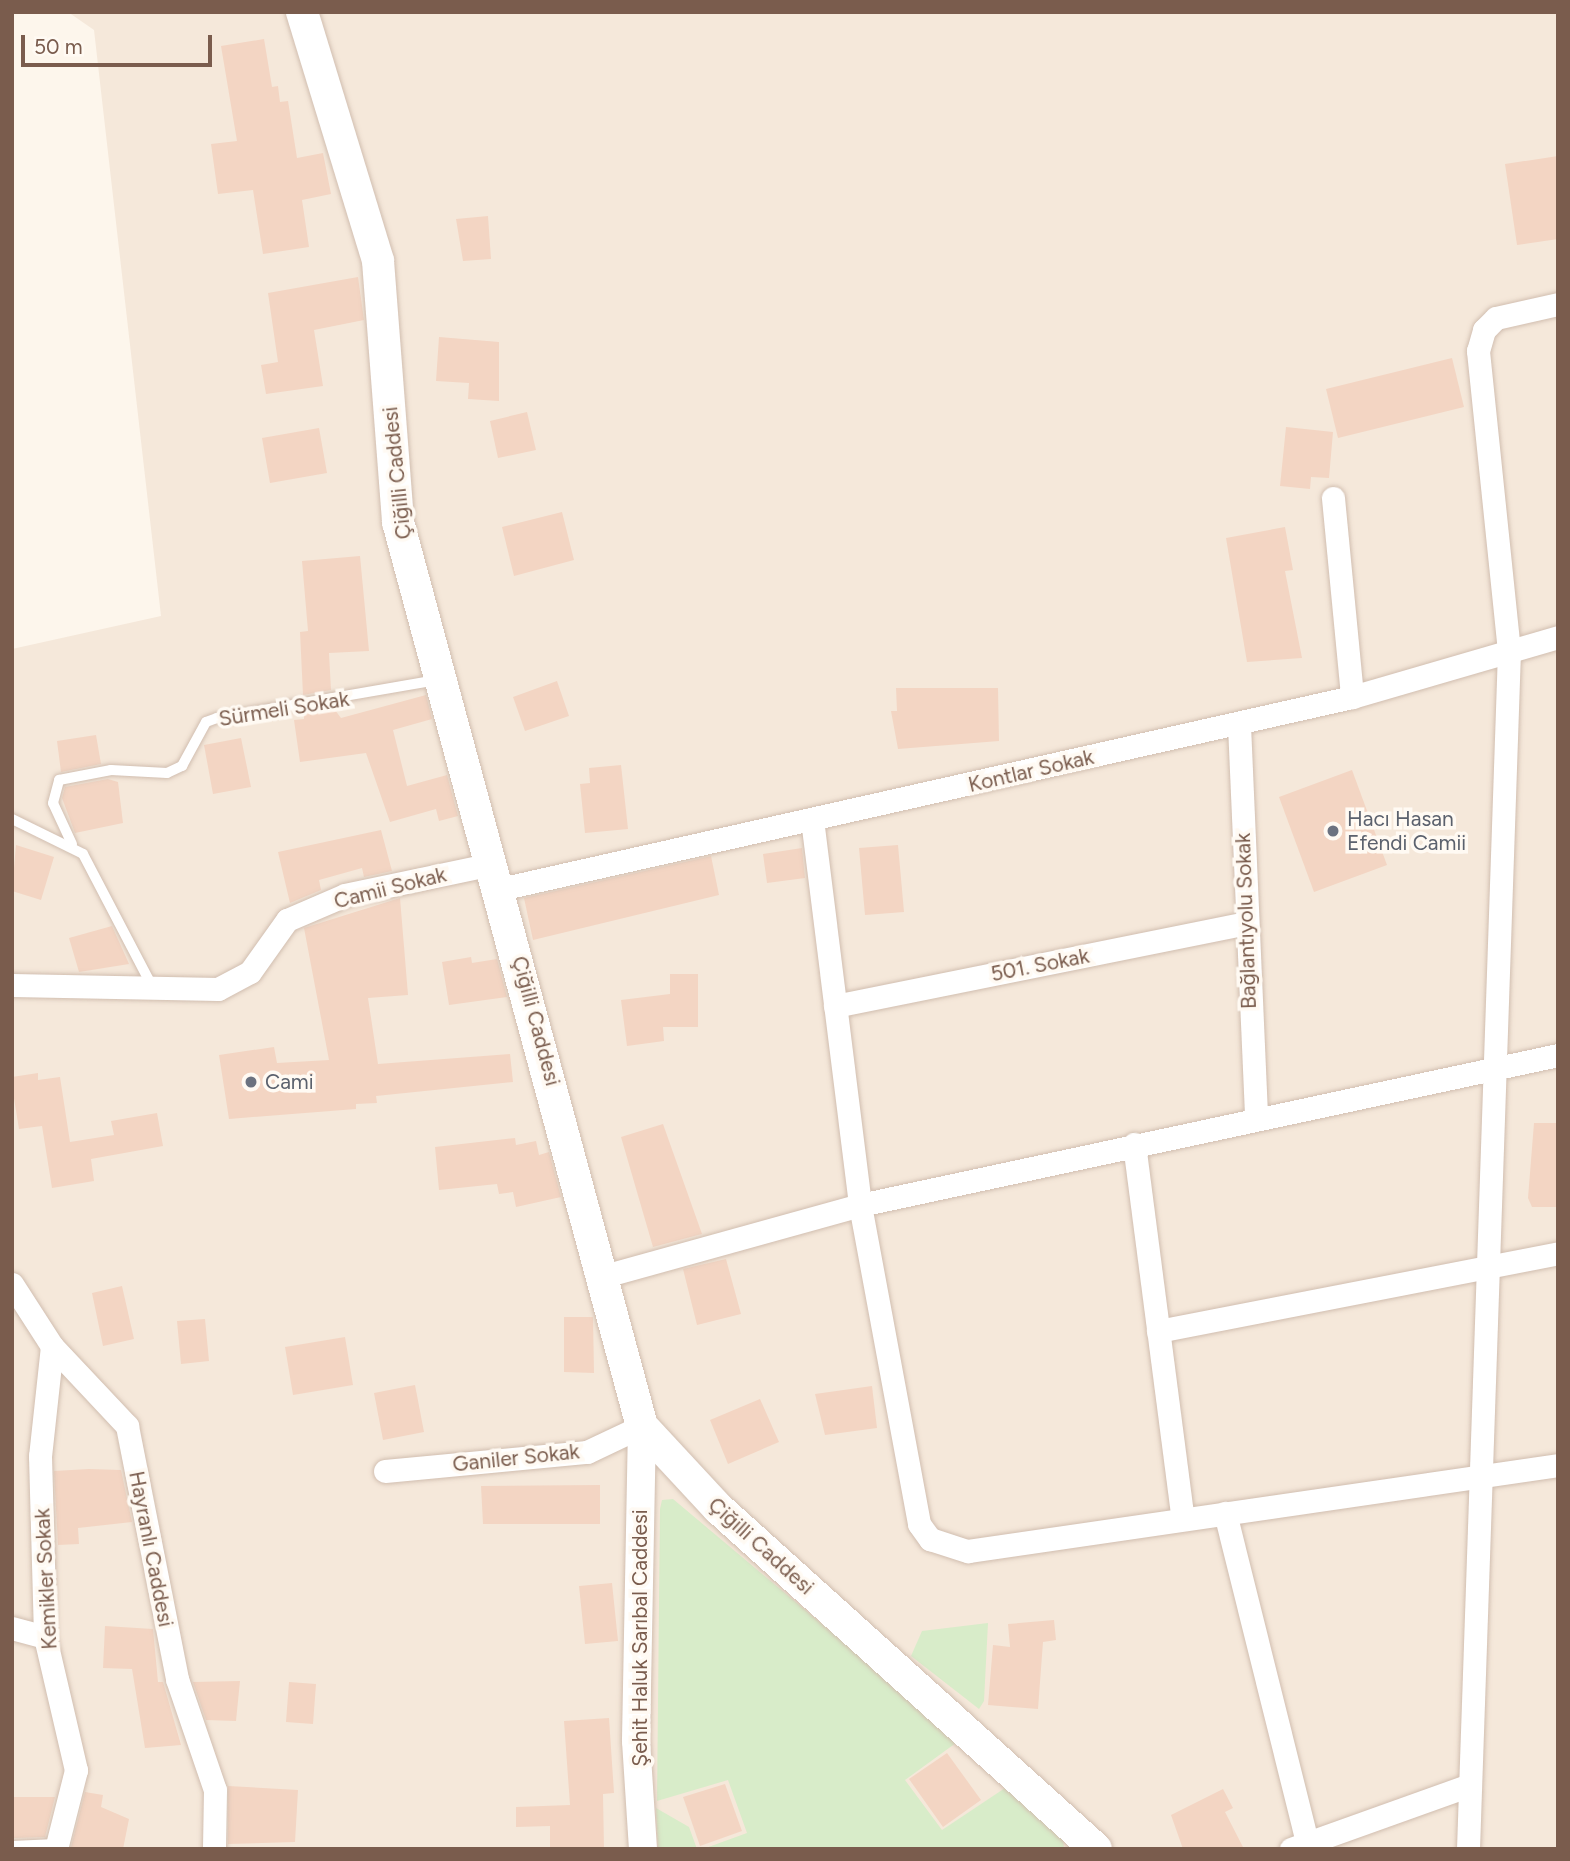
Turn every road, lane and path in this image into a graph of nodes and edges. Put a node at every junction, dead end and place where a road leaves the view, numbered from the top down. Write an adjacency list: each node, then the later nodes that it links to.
1 (302, 12): 6 (main road, Çiğilli Caddesi)
2 (1558, 304): 5 (street)
3 (1333, 498): 7 (street)
4 (1558, 637): 5 (street, Kontlar Sokak)
5 (1509, 651): 7 (street, Kontlar Sokak); 18 (street)
6 (440, 680): 11 (lane, Sürmeli Sokak); 12 (main road, Çiğilli Caddesi)
7 (1352, 698): 8 (street, Kontlar Sokak)
8 (1239, 724): 10 (street, Kontlar Sokak); 13 (street, Bağlantıyolu Sokak)
9 (12, 819): 11 (lane)
10 (812, 820): 12 (street, Kontlar Sokak); 16 (street)
11 (72, 844): 15 (lane)
12 (496, 876): 15 (street, Camii Sokak); 24 (main road, Çiğilli Caddesi)
13 (1245, 923): 16 (street, 501. Sokak); 19 (street, Bağlantıyolu Sokak)
14 (12, 985): 15 (street, Camii Sokak)
15 (153, 988)
16 (835, 1006): 21 (street)
17 (1558, 1055): 18 (street)
18 (1494, 1069): 19 (street); 23 (street)
19 (1256, 1117): 20 (street)
20 (1134, 1144): 21 (street); 26 (street)
21 (860, 1205): 24 (street); 33 (street)
22 (1558, 1253): 23 (street)
23 (1486, 1266): 26 (street); 31 (street)
24 (604, 1276): 28 (main road, Çiğilli Caddesi)
25 (12, 1284): 27 (street, Hayranlı Caddesi)
26 (1158, 1331): 33 (street)
27 (52, 1346): 35 (street, Kemikler Sokak); 40 (street, Hayranlı Caddesi)
28 (642, 1426): 30 (street, Ganiler Sokak); 41 (street, Şehit Haluk Sarıbal Caddesi); 42 (main road, Çiğilli Caddesi)
29 (1558, 1465): 31 (street)
30 (385, 1471)
31 (1478, 1476): 32 (street); 36 (street)
32 (1225, 1513): 33 (street); 37 (street)
33 (1183, 1519)
34 (12, 1628): 35 (street)
35 (45, 1637): 39 (street, Kemikler Sokak)
36 (1467, 1786): 37 (street); 43 (street)
37 (1299, 1845)
38 (12, 1846): 39 (lane)
39 (56, 1846)
40 (214, 1849)
41 (643, 1849)
42 (1096, 1849)
43 (1468, 1849)

